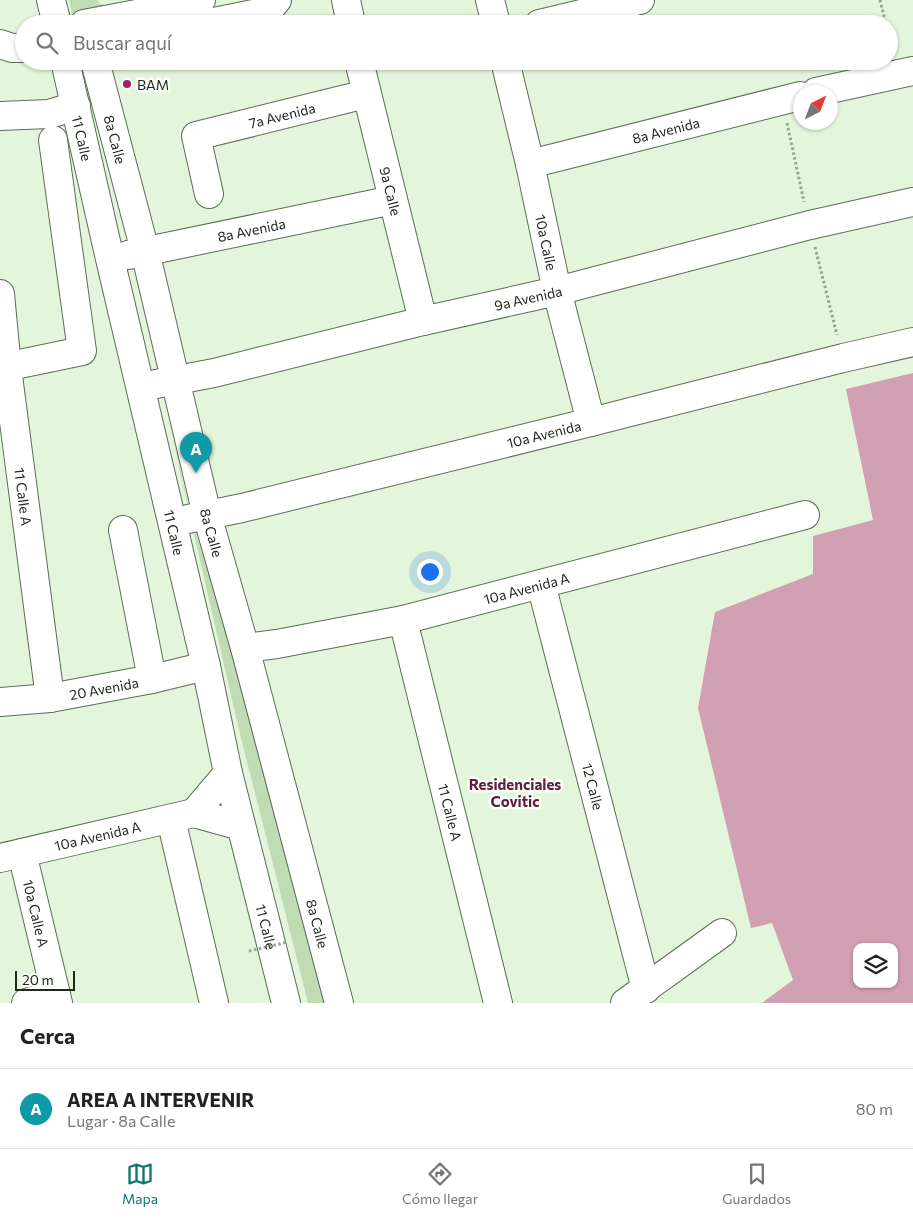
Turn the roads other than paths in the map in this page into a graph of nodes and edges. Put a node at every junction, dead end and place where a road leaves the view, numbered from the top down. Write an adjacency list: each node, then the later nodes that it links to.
1 (51, 0): 8 (street)
2 (201, 0): 6 (street)
3 (346, 0): 11 (street)
4 (490, 0): 12 (street)
5 (640, 0): 13 (street)
6 (172, 4): 9 (street)
7 (270, 4): 10 (street)
8 (55, 15)
9 (122, 15)
10 (234, 15)
11 (349, 15)
12 (494, 15)
13 (577, 15)
14 (0, 44): 15 (street)
15 (15, 48)
16 (67, 70): 24 (street, 11 Calle)
17 (97, 70): 31 (street, 8a Calle)
18 (361, 70): 22 (street, 9a Calle)
19 (507, 70): 27 (street, 10a Calle)
20 (913, 71): 21 (street)
21 (838, 87)
22 (366, 94): 28 (street, 7a Avenida); 29 (street, 9a Calle)
23 (793, 98): 27 (street, 8a Avenida)
24 (76, 106): 25 (street); 32 (street, 11 Calle)
25 (0, 116)
26 (53, 140): 37 (street)
27 (530, 164): 33 (street, 10a Calle)
28 (209, 194)
29 (393, 200): 31 (street, 8a Avenida); 35 (street, 9a Calle)
30 (913, 202): 33 (street, 9a Avenida)
31 (145, 251): 32 (street, 8a Avenida); 38 (street, 8a Calle)
32 (110, 259): 39 (street, 11 Calle)
33 (557, 291): 35 (street, 9a Avenida); 40 (street, 10a Calle)
34 (0, 294): 37 (street, 11 Calle A)
35 (422, 320): 38 (street, 9a Avenida)
36 (913, 342): 40 (street, 10a Avenida)
37 (4, 368): 50 (street, 11 Calle A)
38 (175, 380): 39 (street, 9a Avenida); 41 (street, 8a Calle)
39 (141, 387): 43 (street, 11 Calle)
40 (591, 422): 41 (street, 10a Avenida)
41 (207, 515): 43 (street, 10a Avenida); 47 (street, 8a Calle)
42 (805, 515): 45 (street, 10a Avenida A)
43 (174, 522): 48 (street, 11 Calle)
44 (123, 530): 49 (street)
45 (541, 584): 46 (street, 10a Avenida A); 57 (street, 12 Calle)
46 (403, 620): 47 (street, 10a Avenida A); 63 (street, 11 Calle A)
47 (245, 648): 62 (street, 8a Calle)
48 (206, 666): 49 (street, 20 Avenida); 52 (street, 11 Calle)
49 (152, 679): 50 (street, 20 Avenida)
50 (50, 698): 51 (street, 20 Avenida)
51 (0, 702)
52 (228, 773): 53 (street); 54 (street, 11 Calle)
53 (182, 816): 54 (street, 10a Avenida A); 55 (street, 10a Avenida A); 60 (street)
54 (241, 826): 61 (street, 11 Calle)
55 (11, 856): 58 (street, 10a Calle A)
56 (722, 933): 57 (street)
57 (635, 996)
58 (57, 999): 59 (street)
59 (26, 1003)
60 (214, 1003)
61 (286, 1003)
62 (339, 1003)
63 (498, 1003)

